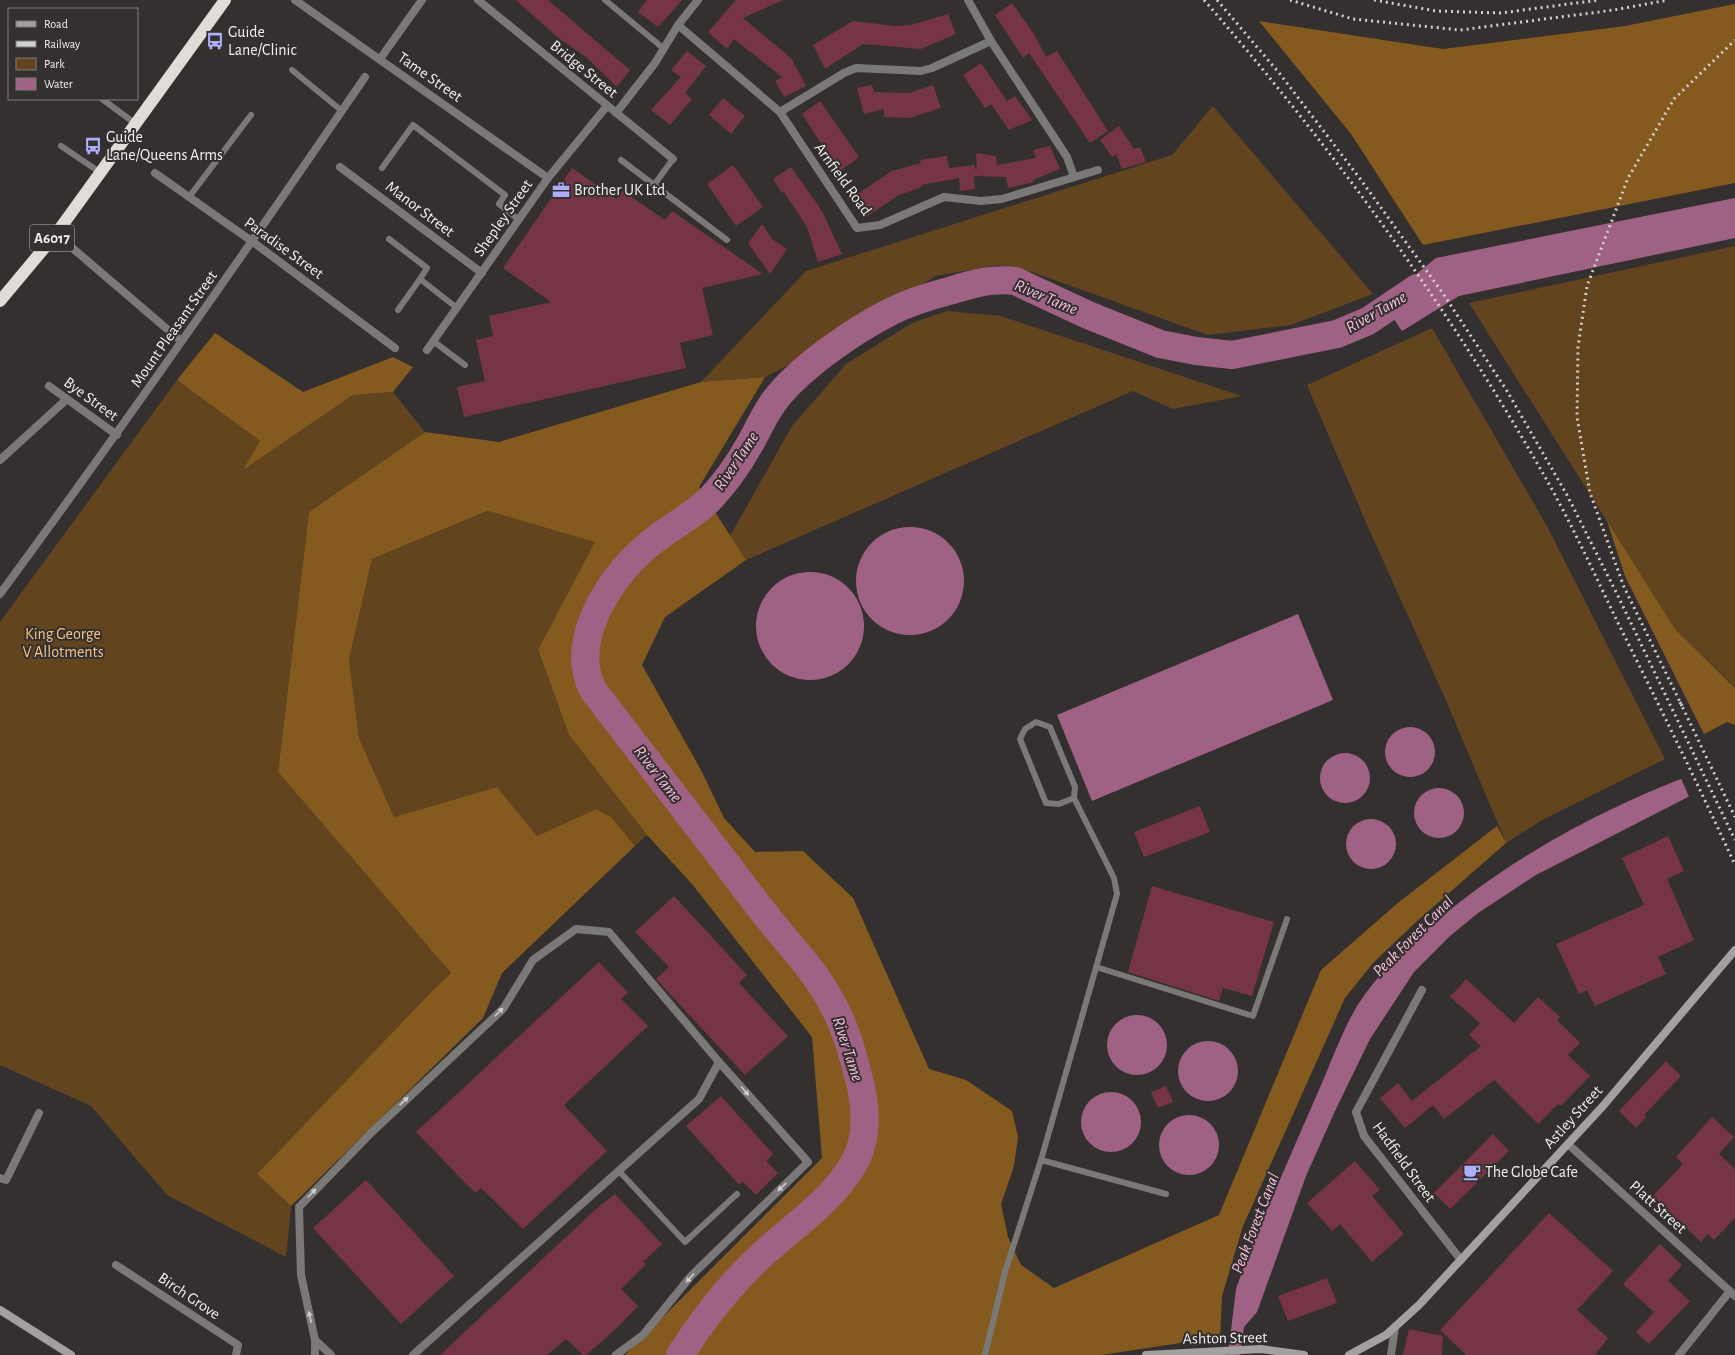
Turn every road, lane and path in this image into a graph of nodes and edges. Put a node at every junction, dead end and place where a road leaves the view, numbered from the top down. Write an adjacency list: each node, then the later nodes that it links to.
1 (225, 0): 20 (highway, A6017)
2 (295, 0): 11 (street, Tame Street)
3 (422, 0): 11 (street)
4 (478, 0): 15 (street, Bridge Street)
5 (605, 0): 10 (lane)
6 (698, 0): 8 (street)
7 (968, 0): 9 (street)
8 (678, 25): 10 (street); 17 (street, Arnfield Road)
9 (991, 41): 17 (street); 29 (street)
10 (663, 48): 18 (street)
11 (380, 59): 30 (street, Tame Street)
12 (292, 70): 16 (lane)
13 (365, 77): 16 (street, Mount Pleasant Street)
14 (103, 100): 20 (lane)
15 (607, 106): 18 (street, Bridge Street); 30 (street, Shepley Street)
16 (342, 111): 37 (street, Mount Pleasant Street)
17 (780, 112): 29 (street, Arnfield Road)
18 (616, 113): 22 (street, Bridge Street)
19 (251, 115): 32 (lane)
20 (136, 124): 27 (highway, A6017)
21 (61, 146): 27 (lane)
22 (673, 159): 31 (lane)
23 (621, 160): 31 (lane)
24 (340, 167): 38 (street, Manor Street)
25 (382, 168): 33 (lane)
26 (1098, 170): 29 (street, Arnfield Road)
27 (101, 173): 34 (highway, A6017)
28 (155, 173): 32 (street, Paradise Street)
29 (1074, 177)
30 (548, 178): 33 (street, Shepley Street)
31 (654, 185): 36 (lane)
32 (189, 197): 37 (street, Paradise Street)
33 (519, 220): 38 (street, Shepley Street)
34 (56, 234): 40 (highway, A6017); 44 (street)
35 (389, 239): 39 (lane)
36 (727, 240)
37 (253, 242): 44 (street, Mount Pleasant Street); 45 (street, Paradise Street)
38 (482, 273): 41 (street, Shepley Street)
39 (420, 279): 41 (lane); 42 (lane)
40 (0, 301)
41 (457, 308): 43 (street, Shepley Street)
42 (398, 310)
43 (433, 340): 46 (street, Shepley Street); 47 (lane)
44 (181, 341): 50 (street, Mount Pleasant Street)
45 (395, 348)
46 (427, 350)
47 (465, 365)
48 (49, 386): 49 (street, Bye Street)
49 (67, 399): 50 (street, Bye Street); 51 (street)
50 (117, 435): 52 (street, Mount Pleasant Street)
51 (0, 460)
52 (0, 594)
53 (1074, 798): 53 (lane); 56 (lane)
54 (1287, 919): 56 (lane)
55 (1735, 950): 60 (main road, Astley Street)
56 (1096, 967): 61 (lane)
57 (1422, 990): 66 (street, Hadfield Street)
58 (719, 1062): 62 (street); 71 (street, one-way to 58); 77 (street, one-way to 77)
59 (39, 1113): 63 (street)
60 (1568, 1144): 66 (main road, Astley Street); 68 (street, Platt Street)
61 (1041, 1160): 65 (lane); 78 (lane)
62 (619, 1171): 64 (lane); 76 (street)
63 (0, 1178)
64 (737, 1194)
65 (1166, 1194)
66 (1461, 1260): 70 (main road, Astley Street)
67 (116, 1265): 73 (street, Birch Grove)
68 (1732, 1294): 83 (street)
69 (0, 1310): 72 (main road)
70 (1395, 1327): 81 (main road, Astley Street); 82 (street)
71 (316, 1340): 74 (street); 75 (street)
72 (71, 1355)
73 (236, 1355)
74 (314, 1355)
75 (331, 1355)
76 (413, 1355)
77 (616, 1355)
78 (985, 1355)
79 (1146, 1355): 80 (main road, Ashton Street)
80 (1304, 1355)
81 (1349, 1355)
82 (1391, 1355)
83 (1679, 1355)

